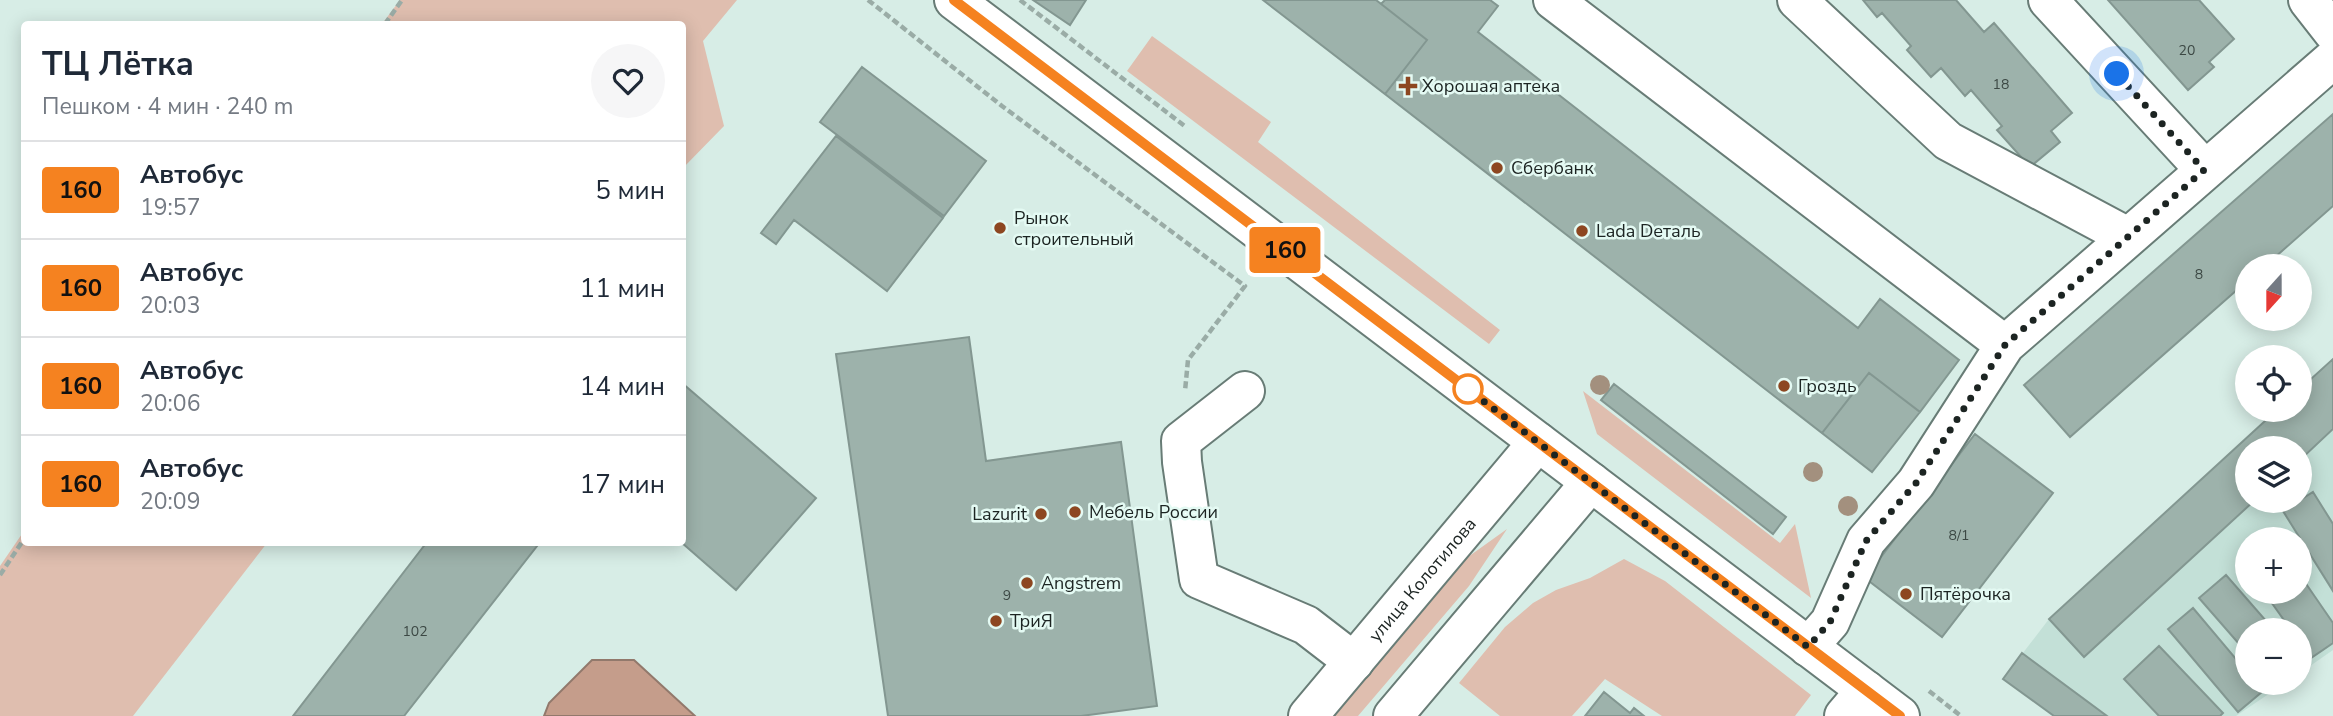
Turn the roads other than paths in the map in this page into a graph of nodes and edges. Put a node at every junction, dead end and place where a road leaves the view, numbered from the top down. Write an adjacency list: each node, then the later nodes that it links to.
1 (954, 0): 12 (main road)
2 (1553, 0): 10 (main road)
3 (1797, 0): 9 (main road)
4 (2048, 0): 8 (main road)
5 (2308, 0): 6 (main road)
6 (2333, 32)
7 (2333, 59): 8 (main road)
8 (2204, 170): 9 (main road)
9 (2128, 237): 10 (main road)
10 (2005, 345): 14 (main road)
11 (1245, 391): 15 (main road)
12 (1538, 442): 13 (main road); 15 (main road, улица Колотилова)
13 (1591, 482): 14 (main road); 18 (main road)
14 (1808, 647): 16 (main road)
15 (1354, 662): 17 (main road, улица Колотилова)
16 (1855, 703): 19 (main road)
17 (1308, 716)
18 (1393, 716)
19 (1900, 716)

